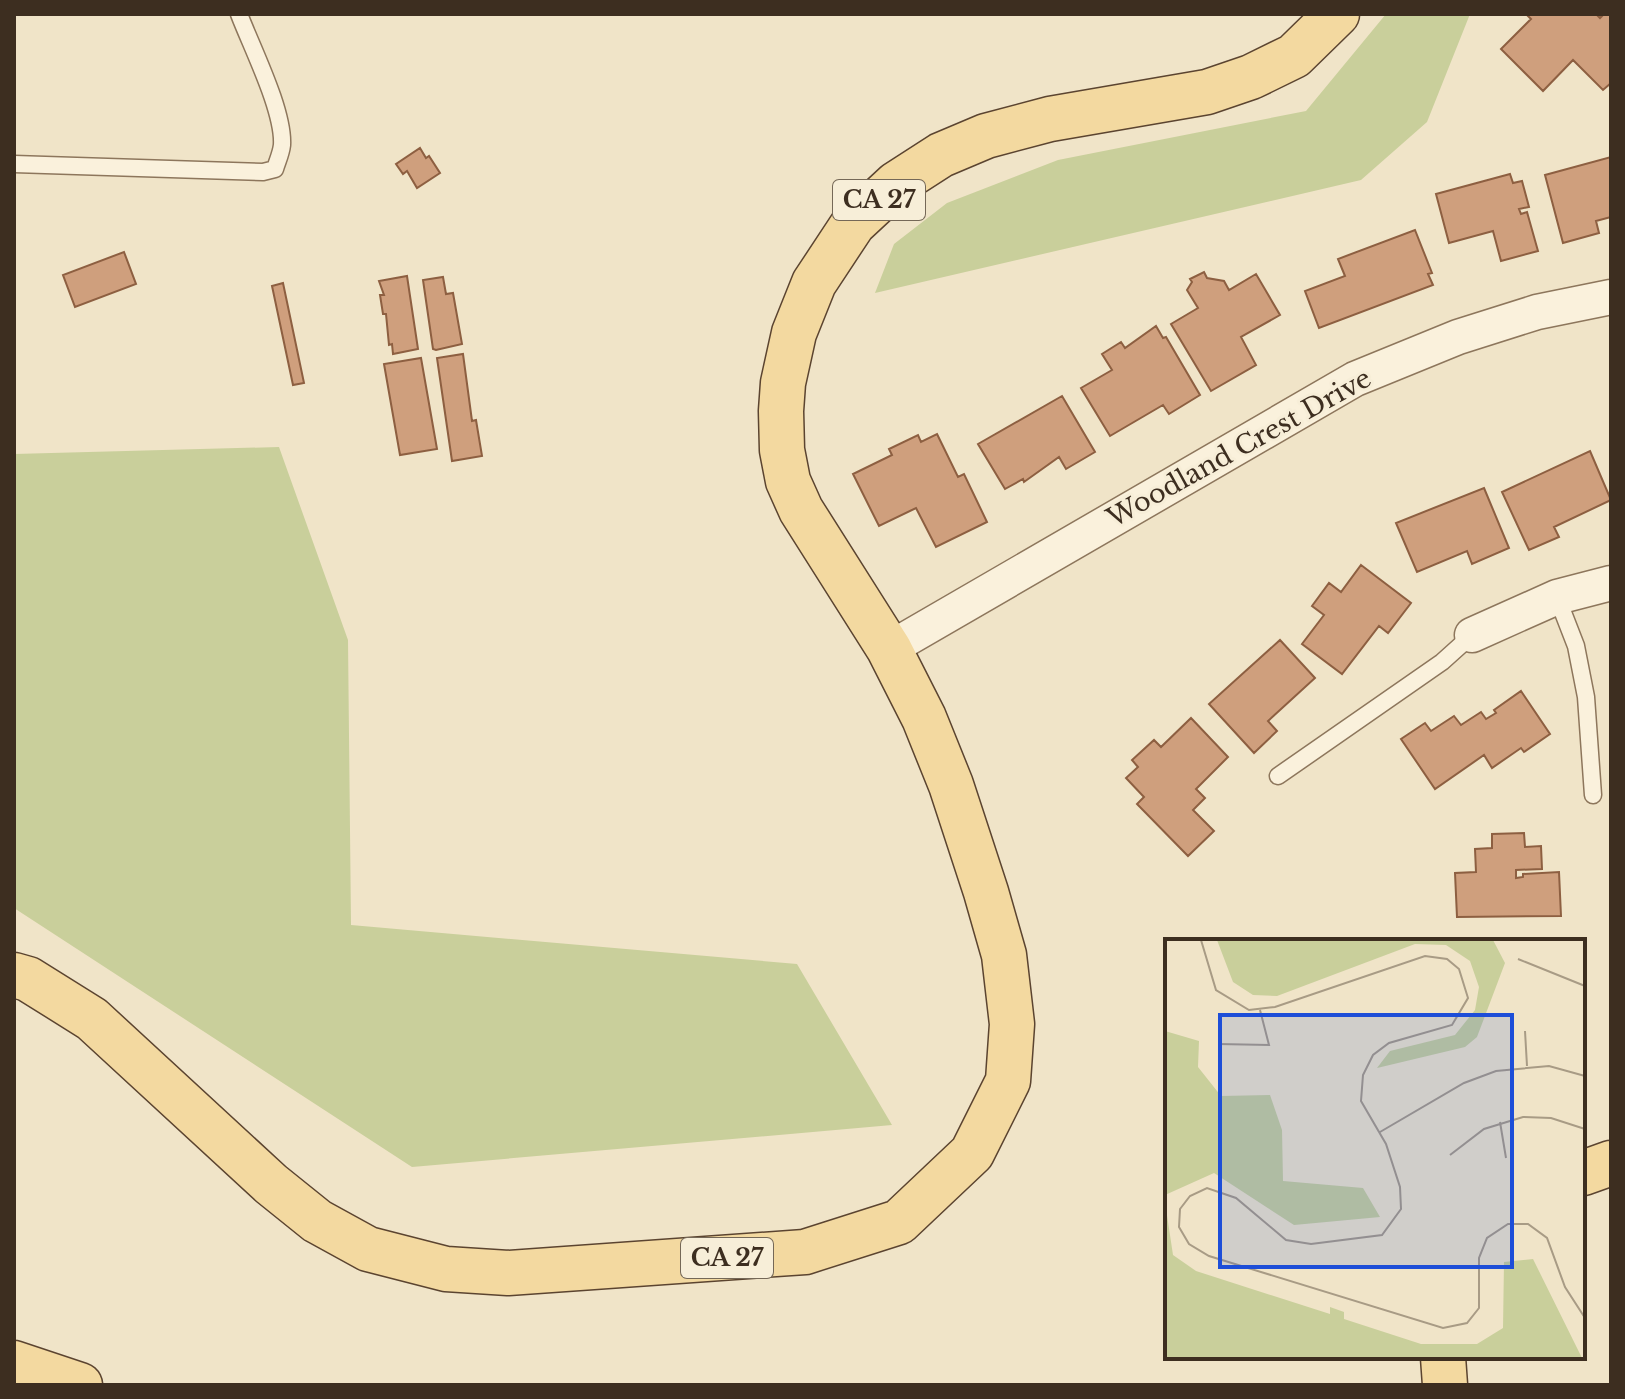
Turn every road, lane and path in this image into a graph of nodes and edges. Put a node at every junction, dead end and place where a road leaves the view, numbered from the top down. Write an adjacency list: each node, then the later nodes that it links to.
1 (239, 14): 3 (lane)
2 (1337, 14): 8 (main road, CA 27)
3 (14, 164)
4 (1611, 297): 8 (street, Woodland Crest Drive)
5 (1611, 583): 6 (street)
6 (1557, 597): 7 (street); 10 (lane)
7 (1472, 635): 9 (lane)
8 (889, 649): 11 (main road, CA 27)
9 (1278, 776)
10 (1593, 795)
11 (14, 975)
12 (1611, 1163): 13 (main road)
13 (1585, 1172)
14 (1443, 1359): 17 (main road)
15 (14, 1363): 16 (main road)
16 (80, 1385)
17 (1445, 1385)

